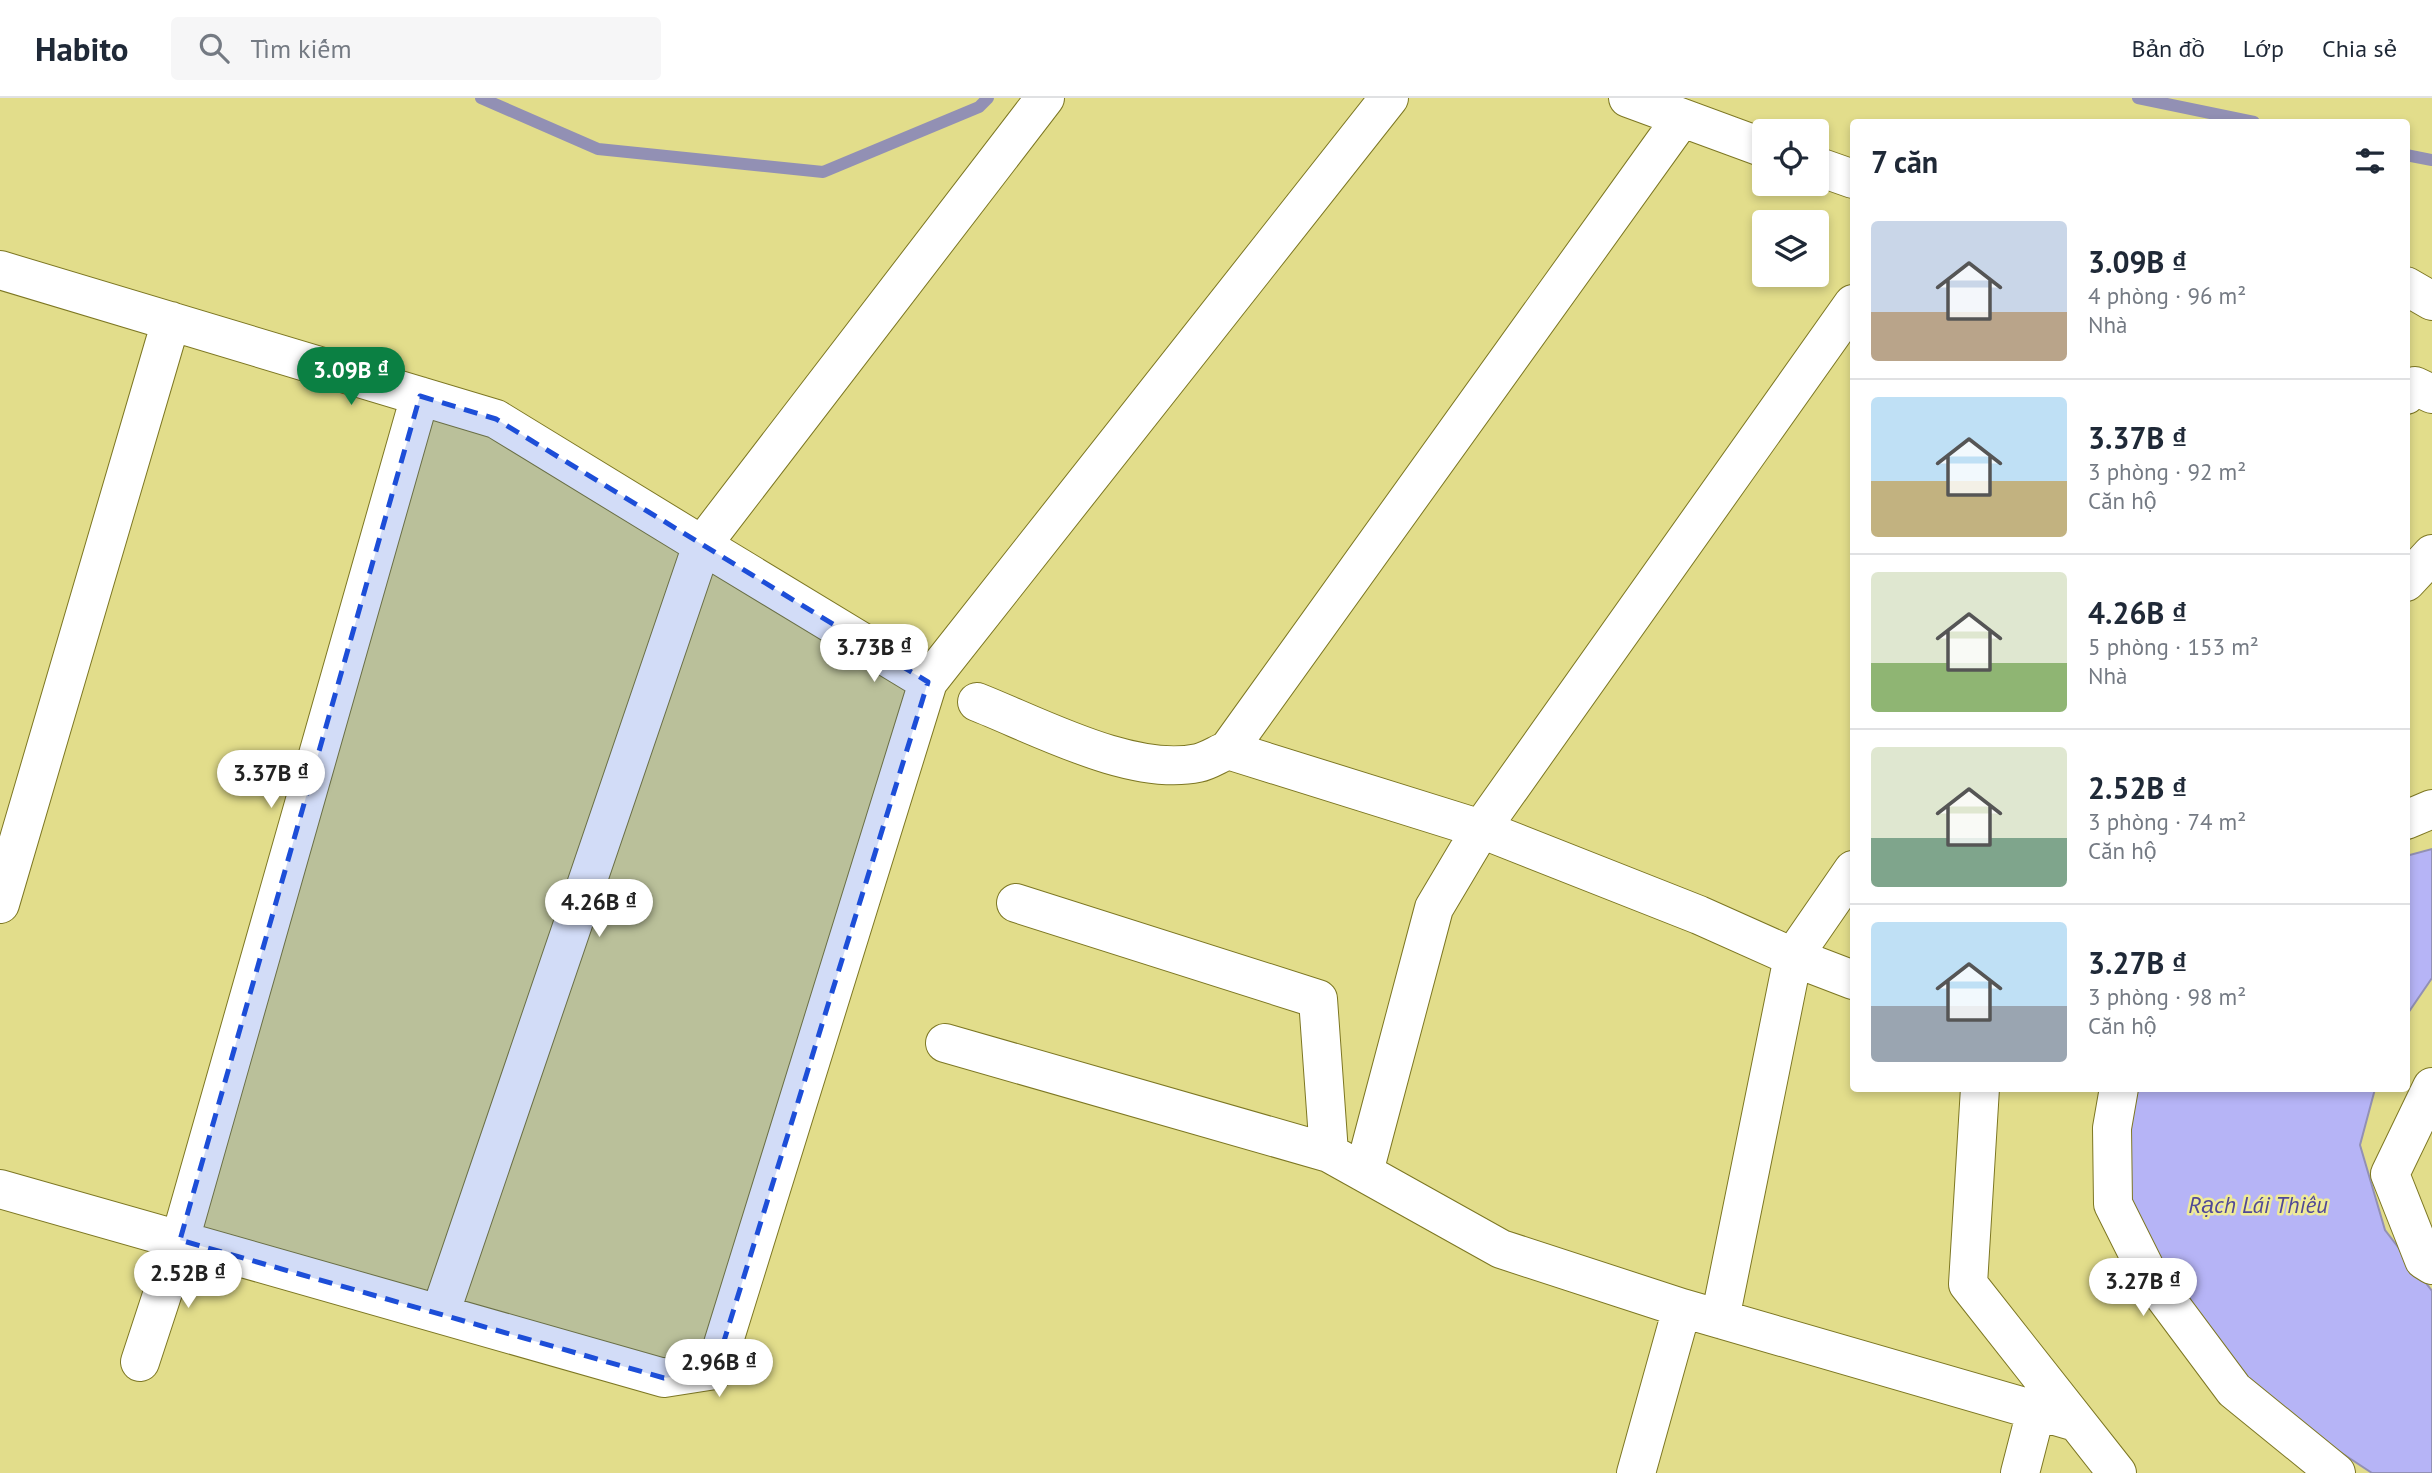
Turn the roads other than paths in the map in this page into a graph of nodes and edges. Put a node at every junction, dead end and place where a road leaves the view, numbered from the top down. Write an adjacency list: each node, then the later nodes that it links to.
1 (1045, 98): 16 (street)
2 (1389, 98): 19 (street)
3 (1628, 98): 4 (street)
4 (1681, 120): 5 (street); 21 (street)
5 (1752, 144)
6 (1829, 171): 7 (street)
7 (1850, 178)
8 (0, 270): 12 (street)
9 (2410, 288): 10 (street)
10 (2432, 301)
11 (1850, 308): 24 (street)
12 (171, 321): 15 (street); 27 (street)
13 (2410, 391): 14 (street)
14 (2432, 394)
15 (420, 396): 16 (street); 37 (street)
16 (702, 545): 19 (street); 40 (street)
17 (2432, 554): 18 (street)
18 (2410, 578)
19 (928, 682): 40 (street)
20 (977, 702): 21 (street)
21 (1228, 750): 24 (street)
22 (2432, 808): 23 (street)
23 (2410, 818)
24 (1481, 829): 28 (street); 35 (street)
25 (1850, 874): 28 (street)
26 (1016, 903): 34 (street)
27 (0, 904)
28 (1793, 957): 29 (street); 41 (street)
29 (1850, 979)
30 (945, 1043): 34 (street)
31 (2432, 1087): 38 (street)
32 (1980, 1092): 44 (street)
33 (2118, 1092): 48 (street)
34 (1329, 1153): 35 (street)
35 (1364, 1172): 39 (street)
36 (0, 1189): 37 (street)
37 (180, 1240): 40 (street); 42 (street)
38 (2432, 1265)
39 (1682, 1308): 41 (street); 45 (street)
40 (440, 1314)
41 (1720, 1319): 43 (street)
42 (140, 1362)
43 (2036, 1411): 44 (street); 46 (street)
44 (2076, 1422): 47 (street)
45 (1636, 1473)
46 (2020, 1473)
47 (2117, 1473)
48 (2336, 1473)

